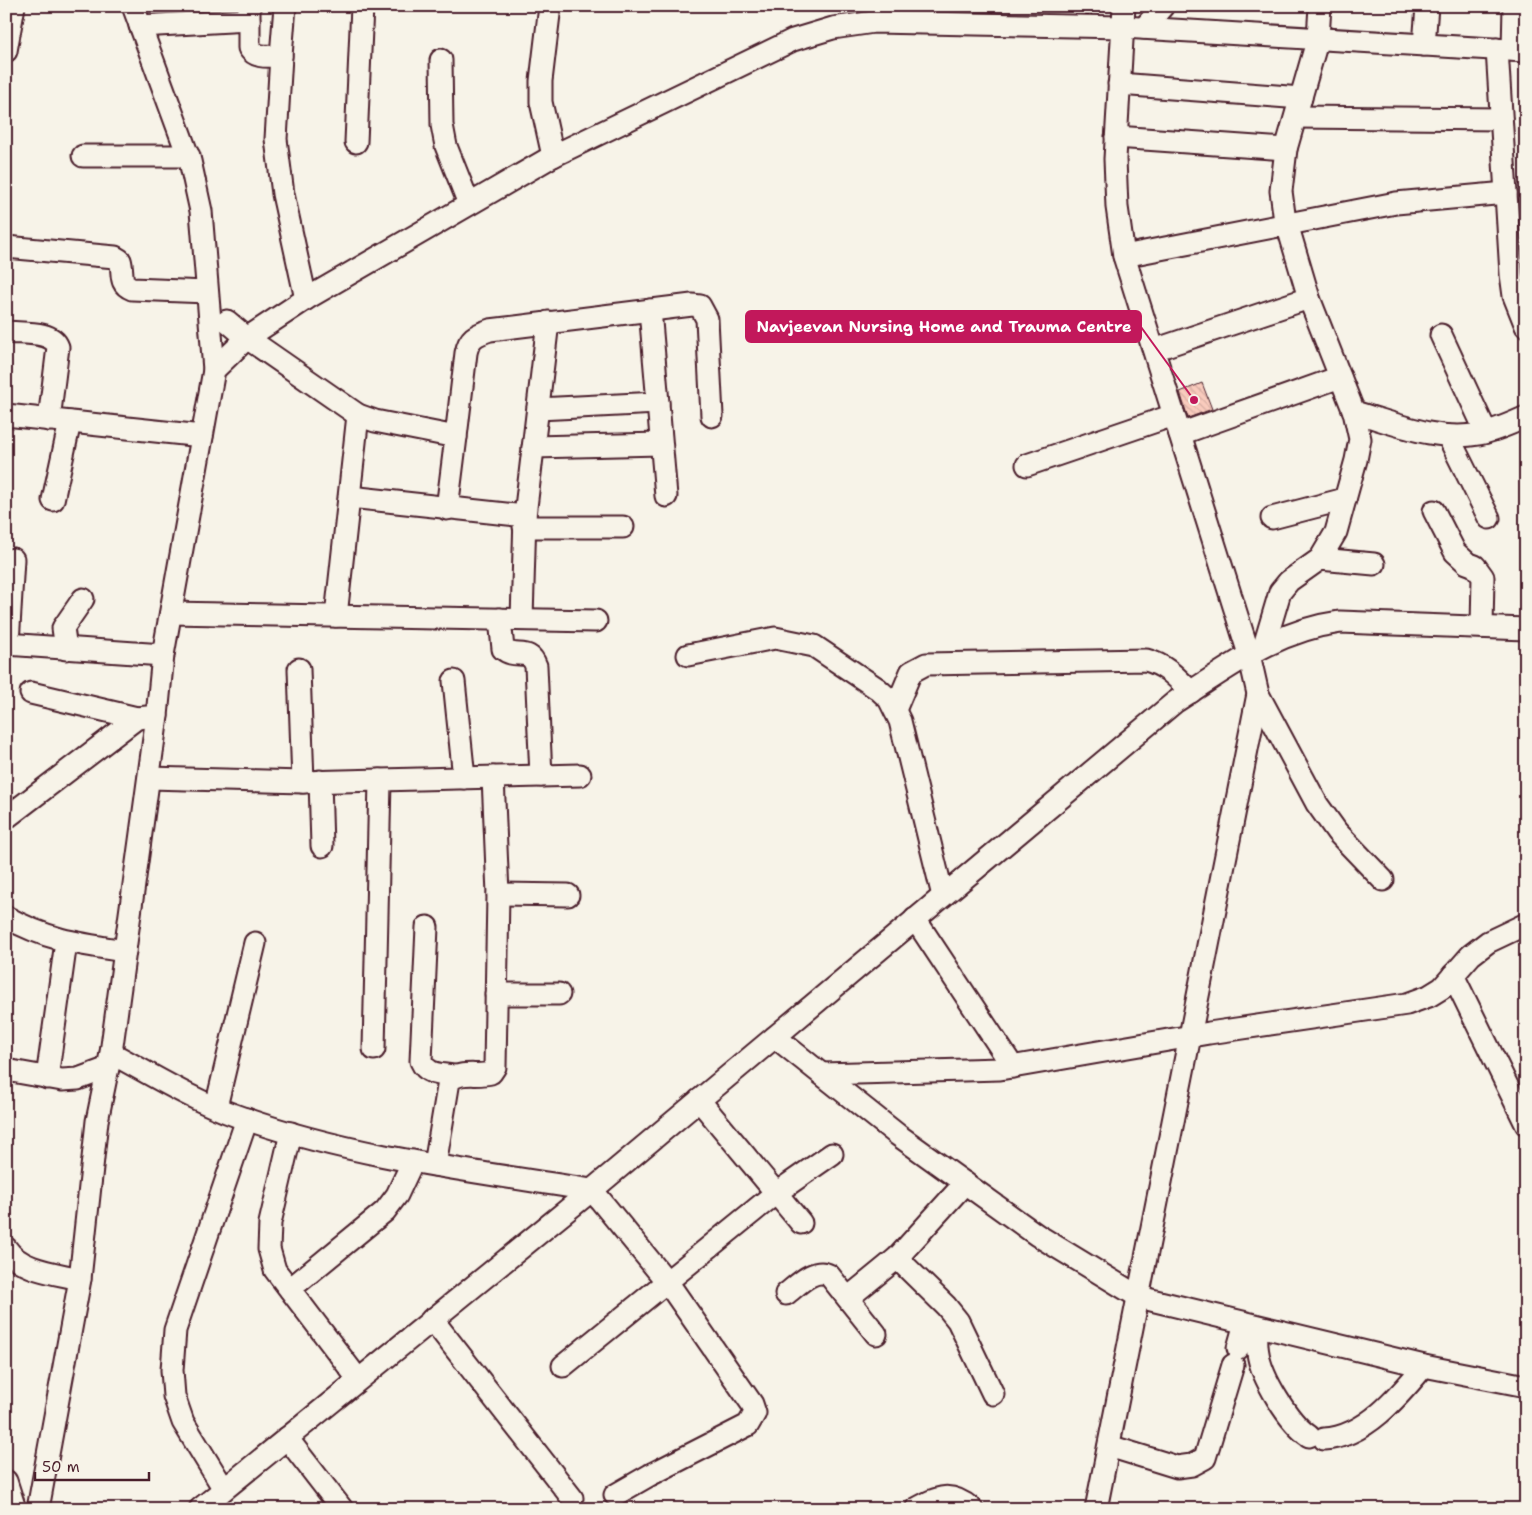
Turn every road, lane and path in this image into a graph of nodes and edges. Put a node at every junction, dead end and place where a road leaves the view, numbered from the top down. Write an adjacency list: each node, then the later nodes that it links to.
1 (14, 6): 16 (street)
2 (285, 6): 17 (street)
3 (362, 6): 23 (street)
4 (550, 6): 27 (street)
5 (1163, 6): 12 (street)
6 (1320, 6): 13 (street)
7 (1427, 6): 14 (street)
8 (1514, 6): 15 (street)
9 (249, 13): 10 (street); 17 (street)
10 (195, 15): 11 (street)
11 (136, 16): 26 (street)
12 (1130, 20): 13 (street); 19 (street); 27 (street)
13 (1318, 38): 14 (street); 20 (street)
14 (1424, 45): 15 (street)
15 (1512, 50): 21 (street)
16 (6, 51)
17 (281, 56): 35 (street)
18 (441, 60): 29 (street)
19 (1119, 84): 20 (street); 22 (street)
20 (1298, 108): 21 (street); 24 (street)
21 (1502, 118): 28 (street)
22 (1116, 137): 24 (street); 33 (street)
23 (356, 142)
24 (1286, 149): 30 (street)
25 (83, 156): 26 (street)
26 (189, 156): 34 (street)
27 (553, 156): 29 (street)
28 (1506, 193): 30 (street); 31 (street)
29 (469, 204): 35 (street)
30 (1287, 224): 33 (street); 36 (street)
31 (1517, 231): 40 (street)
32 (6, 247): 34 (street)
33 (1124, 256): 44 (street)
34 (207, 292): 45 (street)
35 (306, 298): 43 (street)
36 (1309, 298): 44 (street); 46 (street)
37 (650, 310): 39 (street); 47 (street); 52 (street)
38 (226, 321): 43 (street)
39 (548, 322): 48 (street); 59 (street)
40 (1526, 326)
41 (6, 332): 54 (street)
42 (1441, 335): 56 (street)
43 (247, 338): 45 (street); 51 (street)
44 (1154, 350): 55 (street)
45 (214, 370): 57 (street)
46 (1340, 376): 49 (street); 55 (street)
47 (658, 402): 48 (street); 60 (street)
48 (538, 409): 61 (street)
49 (1354, 412): 58 (street); 66 (street)
50 (6, 415): 54 (street)
51 (358, 416): 59 (street); 64 (street)
52 (712, 416)
53 (1526, 418): 56 (street)
54 (59, 420): 57 (street); 65 (street)
55 (1177, 425): 62 (street); 86 (street)
56 (1486, 432): 58 (street)
57 (202, 436): 83 (street)
58 (1448, 436): 70 (street)
59 (456, 437): 67 (street)
60 (661, 444): 61 (street); 63 (street)
61 (533, 447): 71 (street)
62 (1027, 465)
63 (666, 496)
64 (350, 497): 67 (street); 77 (street)
65 (53, 500)
66 (1345, 500): 69 (street); 74 (street)
67 (447, 509): 71 (street)
68 (1434, 511): 81 (street)
69 (1272, 518)
70 (1489, 518)
71 (524, 522): 72 (street); 79 (street)
72 (623, 527)
73 (13, 559): 84 (street)
74 (1320, 559): 75 (street); 86 (street)
75 (1374, 564)
76 (83, 599): 85 (street)
77 (336, 616): 78 (street); 83 (street)
78 (500, 619): 79 (street); 96 (street)
79 (522, 620): 80 (street)
80 (596, 621)
81 (1482, 627): 82 (street); 86 (street)
82 (1526, 629)
83 (168, 631): 85 (street); 94 (street)
84 (7, 644): 85 (street)
85 (66, 649)
86 (1257, 650): 90 (street); 92 (street)
87 (688, 655): 93 (street)
88 (300, 670): 101 (street)
89 (454, 681): 99 (street)
90 (1191, 692): 93 (street); 107 (street)
91 (31, 693): 94 (street)
92 (1258, 694): 104 (street); 118 (street)
93 (895, 710): 107 (street)
94 (147, 717): 98 (street); 102 (street)
95 (580, 775): 96 (street)
96 (541, 776): 97 (street)
97 (493, 777): 99 (street); 105 (street)
98 (149, 778): 101 (street); 114 (street)
99 (464, 778): 100 (street)
100 (380, 780): 101 (street); 120 (street)
101 (312, 781): 103 (street)
102 (6, 818)
103 (322, 846)
104 (1383, 880)
105 (498, 894): 106 (street); 116 (street)
106 (568, 895)
107 (943, 896): 109 (street)
108 (6, 917): 112 (street)
109 (915, 919): 119 (street); 122 (street)
110 (1526, 924): 115 (street)
111 (427, 927): 125 (street)
112 (66, 942): 114 (street); 126 (street)
113 (255, 943): 128 (street)
114 (125, 950): 121 (street)
115 (1453, 976): 118 (street); 130 (street)
116 (496, 994): 117 (street); 125 (street)
117 (559, 994)
118 (1191, 1036): 122 (street); 145 (street)
119 (775, 1037): 124 (street); 127 (street)
120 (374, 1049)
121 (110, 1061): 126 (street); 128 (street); 141 (street)
122 (1013, 1067): 124 (street)
123 (6, 1070): 126 (street)
124 (822, 1074): 135 (street)
125 (454, 1076): 134 (street)
126 (47, 1078)
127 (699, 1100): 136 (street); 137 (street)
128 (216, 1107): 129 (street)
129 (247, 1119): 131 (street); 160 (street)
130 (1526, 1124)
131 (291, 1133): 133 (street); 143 (street)
132 (832, 1154): 137 (street)
133 (413, 1161): 134 (street); 143 (street)
134 (435, 1165): 136 (street)
135 (965, 1183): 139 (street); 145 (street)
136 (592, 1190): 142 (street); 147 (street)
137 (776, 1193): 138 (street); 142 (street)
138 (801, 1223)
139 (897, 1258): 146 (street); 154 (street)
140 (9, 1259): 141 (street)
141 (80, 1279): 162 (street)
142 (668, 1283): 150 (street); 158 (street)
143 (290, 1289): 152 (street)
144 (786, 1294): 146 (street)
145 (1139, 1297): 148 (street); 156 (street)
146 (848, 1298): 149 (street)
147 (432, 1319): 152 (street); 159 (street)
148 (1251, 1324): 151 (street); 151 (street); 156 (street)
149 (876, 1334)
150 (562, 1366)
151 (1424, 1366): 153 (street)
152 (358, 1380): 155 (street)
153 (1526, 1386)
154 (993, 1394)
155 (287, 1438): 160 (street); 163 (street)
156 (1109, 1446): 166 (street)
157 (6, 1481): 161 (street)
158 (615, 1496)
159 (572, 1498)
160 (215, 1501)
161 (16, 1509)
162 (38, 1509)
163 (342, 1509)
164 (916, 1509): 165 (street)
165 (972, 1509)
166 (1096, 1509)

